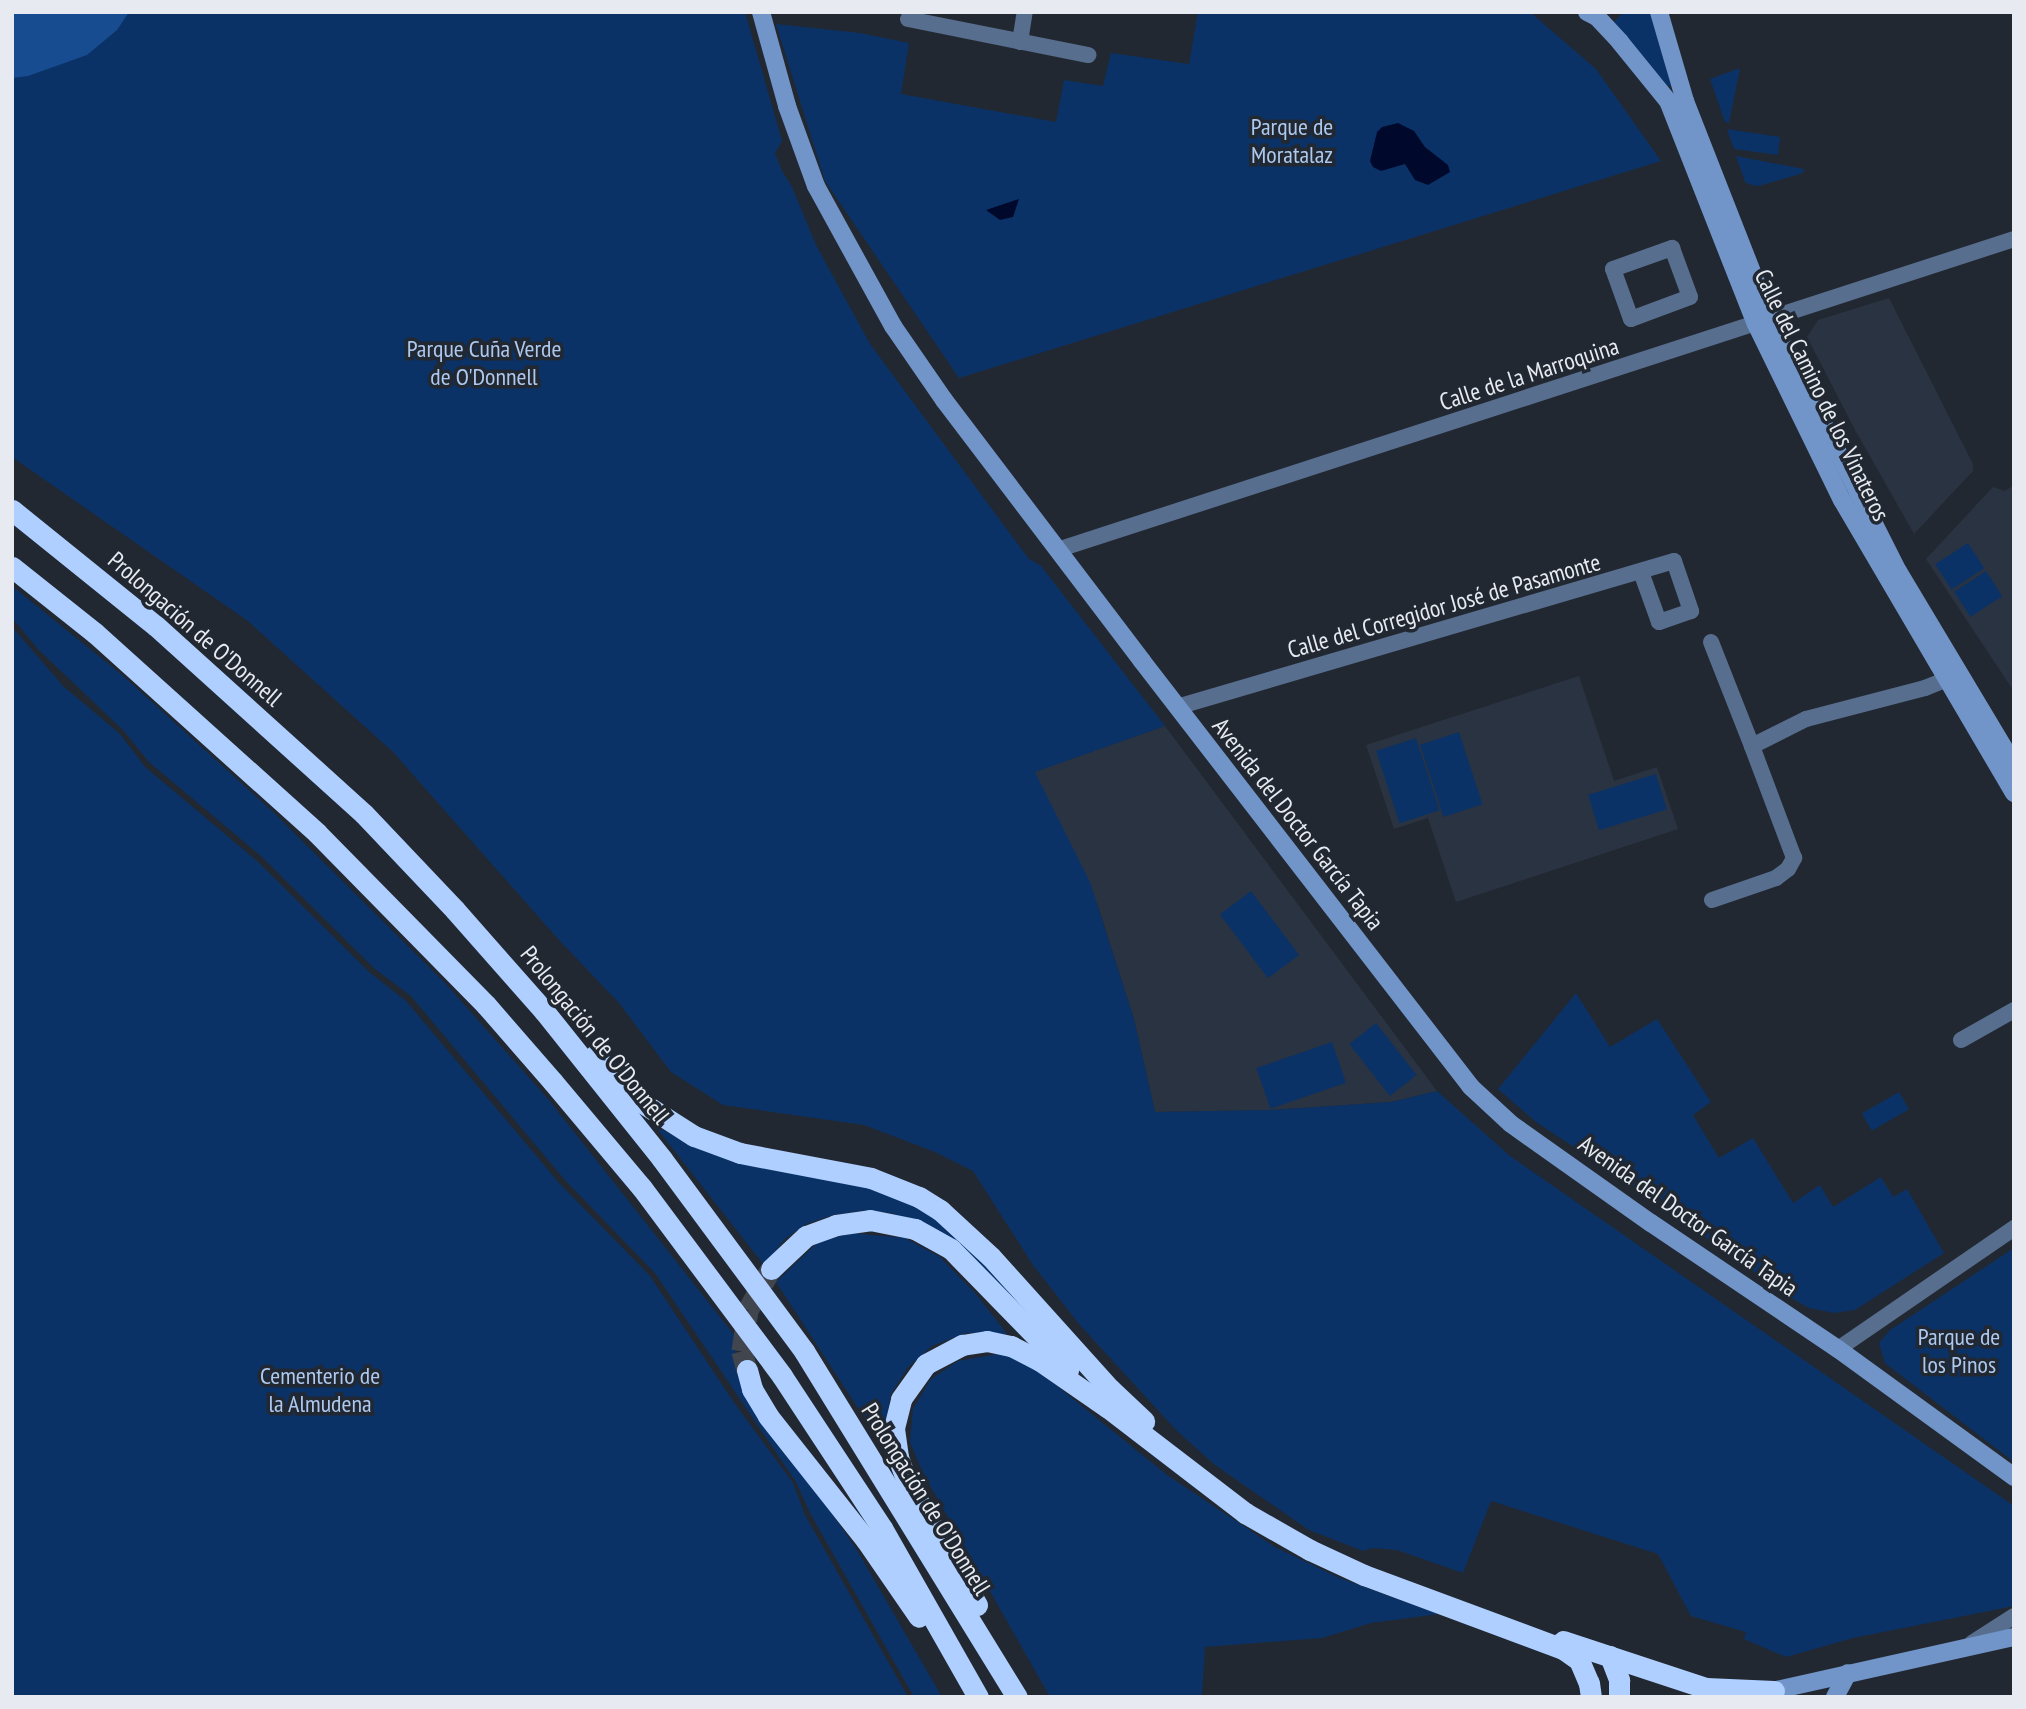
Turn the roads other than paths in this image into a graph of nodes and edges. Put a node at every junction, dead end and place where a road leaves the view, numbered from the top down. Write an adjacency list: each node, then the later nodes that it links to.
1 (761, 12): 12 (street, Avenida del Doctor García Tapia)
2 (1025, 12): 6 (street)
3 (1659, 12): 10 (street, Calle del Camino de los Vinateros)
4 (1598, 14): 10 (street, Calle del Camino de los Vinateros)
5 (908, 19): 6 (street)
6 (1020, 42): 7 (street)
7 (1088, 55)
8 (2014, 239): 10 (street, Calle de la Marroquina)
9 (1613, 269): 9 (street)
10 (1763, 321): 12 (street, Calle de la Marroquina); 16 (street, Calle del Camino de los Vinateros)
11 (12, 510): 23 (highway, Prolongación de O'Donnell)
12 (1057, 550): 17 (street, Avenida del Doctor García Tapia)
13 (12, 567): 36 (highway)
14 (1641, 572): 14 (street, Calle del Corregidor José de Pasamonte); 17 (street, Calle del Corregidor José de Pasamonte)
15 (1711, 642): 18 (street)
16 (1953, 677): 18 (street); 19 (street, Calle del Camino de los Vinateros); 20 (street, Calle del Camino de los Vinateros)
17 (1177, 708): 27 (street, Avenida del Doctor García Tapia)
18 (1752, 746): 21 (street)
19 (2014, 765)
20 (2014, 793)
21 (1712, 900)
22 (2014, 1010): 24 (street)
23 (544, 1011): 31 (highway); 40 (highway, Prolongación de O'Donnell)
24 (1961, 1040)
25 (2014, 1227): 27 (street)
26 (771, 1269): 29 (highway)
27 (1838, 1349): 30 (street, Avenida del Doctor García Tapia)
28 (747, 1370): 36 (highway)
29 (1107, 1407): 31 (highway); 40 (highway)
30 (2014, 1477)
31 (1198, 1479): 32 (highway)
32 (1430, 1600): 37 (highway); 43 (highway)
33 (2014, 1616): 35 (street)
34 (2014, 1637): 35 (street)
35 (1962, 1649): 38 (street)
36 (953, 1652): 42 (highway)
37 (1610, 1656): 39 (highway); 44 (highway)
38 (1848, 1673): 39 (street); 46 (street)
39 (1774, 1691): 41 (street)
40 (1014, 1692)
41 (1750, 1696): 45 (street)
42 (978, 1697)
43 (1591, 1697)
44 (1619, 1697)
45 (1704, 1697)
46 (1835, 1697)

